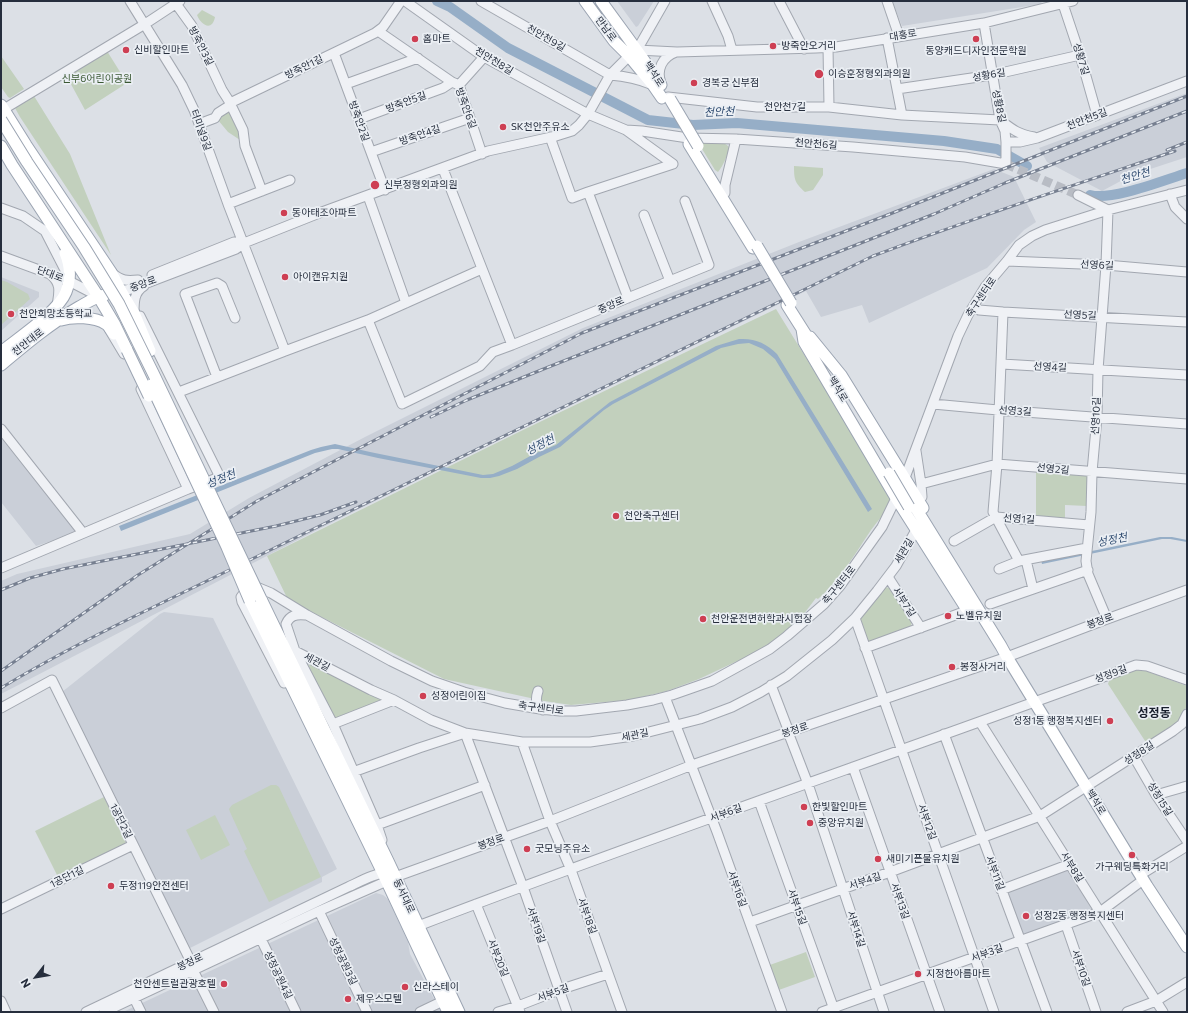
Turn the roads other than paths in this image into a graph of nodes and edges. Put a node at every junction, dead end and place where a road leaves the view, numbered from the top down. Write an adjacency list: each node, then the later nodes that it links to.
1 (130, 1): 17 (street, 터미널9길)
2 (401, 1): 18 (street, 방죽안1길)
3 (405, 1): 28 (street, 천안천8길)
4 (481, 1): 30 (street, 천안천9길)
5 (585, 1): 15 (main road, 만남로)
6 (601, 1): 14 (main road, 만남로)
7 (664, 1): 26 (street)
8 (712, 1): 23 (street)
9 (780, 1): 22 (street)
10 (887, 1): 19 (street)
11 (1073, 1): 13 (street, 대흥로)
12 (177, 2): 17 (street, 방죽안3길); 37 (street, 방죽안3길)
13 (1062, 2): 16 (street, 대흥로); 27 (street, 성황7길)
14 (609, 12): 15 (main road); 26 (main road, 만남로)
15 (599, 20): 26 (main road, 만남로)
16 (984, 22): 19 (street, 대흥로); 31 (street, 성황8길)
17 (145, 24): 39 (street); 46 (street, 터미널9길)
18 (378, 31): 25 (street, 방죽안1길); 29 (street, 방죽안6길)
19 (899, 36): 20 (street, 대흥로)
20 (888, 38): 21 (street, 대흥로); 35 (street)
21 (828, 47): 22 (street, 대흥로); 38 (street)
22 (804, 49): 23 (street, 대흥로)
23 (732, 50): 24 (street, 대흥로)
24 (677, 52): 26 (street, 대흥로); 36 (street)
25 (334, 53): 34 (street, 방죽안2길); 37 (street, 방죽안1길)
26 (633, 53): 30 (street); 36 (main road, 백석로)
27 (1080, 55): 31 (street, 성황6길); 42 (street, 성황7길)
28 (484, 57): 33 (street, 방죽안5길); 40 (street, 천안천8길)
29 (418, 58): 33 (street, 방죽안6길); 34 (street)
30 (610, 75): 36 (street, 천안천7길); 40 (street, 중앙로)
31 (992, 75): 35 (street, 성황6길); 45 (street, 성황8길)
32 (1187, 81): 42 (street, 천안천5길)
33 (455, 83): 43 (street, 방죽안6길); 44 (street, 방죽안5길)
34 (346, 84): 44 (street, 방죽안2길)
35 (897, 89): 41 (street)
36 (663, 94): 38 (street, 천안천7길); 53 (main road, 백석로, bridge)
37 (230, 102): 46 (street, 방죽안1길); 62 (street, 방죽안3길)
38 (829, 107): 41 (street, 천안천7길)
39 (2, 111): 82 (main road); 158 (main road, bridge)
40 (590, 111): 47 (street, 천안천6길); 49 (street, 중앙로)
41 (902, 115): 45 (street, 천안천7길)
42 (1097, 115): 50 (street, 천안천5길)
43 (470, 118): 55 (street, 방죽안4길); 56 (street, 방죽안6길)
44 (359, 119): 55 (street, 방죽안2길)
45 (1000, 120): 50 (street); 52 (street, 성황8길)
46 (199, 124): 68 (street, 터미널9길)
47 (626, 130): 51 (street, 천안천6길); 63 (street, 천안천6길)
48 (1, 133): 148 (main road, bridge)
49 (550, 137): 56 (street, 중앙로); 63 (street, 천안천6길)
50 (1038, 138): 52 (street, 천안천5길)
51 (736, 139): 52 (street, 천안천6길); 59 (street)
52 (1006, 143)
53 (693, 145): 59 (main road); 77 (main road)
54 (1, 146): 70 (main road)
55 (371, 152): 60 (street, 방죽안2길)
56 (482, 154): 57 (street, 중앙로)
57 (443, 169): 60 (street, 중앙로); 81 (street)
58 (290, 180): 62 (street)
59 (722, 180): 77 (main road)
60 (385, 190): 66 (street, 중앙로)
61 (1187, 190): 64 (street, 축구센터로)
62 (262, 191): 68 (street)
63 (588, 192): 91 (street, 중앙로)
64 (1170, 194): 71 (street, 축구센터로); 75 (street)
65 (1078, 195): 71 (street)
66 (368, 196): 76 (street, 중앙로); 92 (street)
67 (685, 201): 87 (street)
68 (228, 204): 76 (street, 터미널9길)
69 (1, 208): 73 (street)
70 (39, 208): 73 (street); 74 (main road)
71 (1108, 210): 79 (street, 축구센터로); 80 (street, 선영10길)
72 (644, 215): 87 (street)
73 (23, 216): 86 (street)
74 (47, 219): 86 (main road); 90 (main road)
75 (1187, 219)
76 (244, 243): 85 (street, 중앙로); 88 (street, 중앙로); 109 (street)
77 (755, 247): 93 (main road, bridge)
78 (1, 256): 84 (street, 단대로)
79 (1008, 261): 80 (street, 선영6길); 95 (street, 축구센터로)
80 (1106, 266): 83 (street, 선영6길); 98 (street, 선영10길)
81 (482, 269): 92 (street); 107 (street)
82 (111, 272): 85 (street); 89 (main road)
83 (1187, 272)
84 (49, 273): 86 (street, 단대로); 94 (street)
85 (138, 280): 89 (street, 중앙로)
86 (69, 281): 90 (street, 단대로); 94 (main road)
87 (670, 281): 91 (street)
88 (151, 282): 89 (street, 중앙로); 96 (street)
89 (121, 291): 90 (main road, 천안대로); 96 (main road)
90 (98, 296): 100 (main road); 102 (main road, 천안대로); 108 (main road)
91 (628, 298): 107 (street, 중앙로)
92 (406, 303): 101 (street)
93 (789, 304): 105 (main road, 백석로); 106 (main road, 백석로)
94 (57, 306): 100 (main road)
95 (973, 307): 97 (street, 선영5길); 117 (street, 축구센터로)
96 (134, 308): 116 (street, 중앙로); 158 (main road)
97 (1003, 312): 98 (street, 선영5길); 112 (street)
98 (1101, 316): 103 (street, 선영5길); 113 (street, 선영10길)
99 (235, 318): 115 (street)
100 (43, 319): 110 (main road, 천안대로)
101 (368, 320): 107 (street, 중앙로); 109 (street)
102 (56, 322): 104 (main road); 111 (main road, 천안대로)
103 (1187, 322)
104 (107, 324): 108 (main road); 127 (street)
105 (802, 329): 125 (main road, 백석로); 133 (main road)
106 (810, 337): 125 (main road, 백석로); 129 (main road)
107 (512, 345)
108 (127, 350): 148 (main road, bridge)
109 (285, 351): 115 (street)
110 (1, 352)
111 (1, 364)
112 (1002, 364): 113 (street, 선영4길); 118 (street)
113 (1098, 370): 114 (street, 선영4길); 119 (street, 선영10길)
114 (1187, 375)
115 (217, 377): 116 (street)
116 (178, 392): 123 (street, 중앙로)
117 (932, 404): 118 (street, 선영3길); 122 (street, 축구센터로)
118 (998, 410): 119 (street, 선영3길); 124 (street)
119 (1097, 417): 120 (street, 선영3길); 126 (street, 선영10길)
120 (1187, 424)
121 (1, 429): 138 (street)
122 (916, 449): 129 (street, 축구센터로); 131 (street)
123 (211, 460): 128 (street); 132 (street, 중앙로)
124 (997, 464): 126 (street, 선영2길); 131 (street, 선영2길); 135 (street)
125 (890, 471): 134 (main road, 백석로)
126 (1092, 472): 130 (street, 선영2길); 136 (street, 선영10길)
127 (180, 474): 128 (street); 132 (street)
128 (199, 478): 132 (street)
129 (905, 478): 133 (street, 축구센터로); 150 (main road)
130 (1187, 479)
131 (921, 484): 134 (street)
132 (188, 489): 138 (street)
133 (896, 498): 137 (main road); 162 (street, 축구센터로)
134 (914, 502): 150 (main road, 백석로)
135 (996, 517): 136 (street, 선영1길); 139 (street, 선영1길); 141 (street)
136 (1089, 524): 140 (street, 선영10길)
137 (916, 530): 145 (street, 세관길); 150 (main road)
138 (83, 533): 143 (street)
139 (954, 541)
140 (1087, 548): 141 (street); 142 (street, 선영10길)
141 (1023, 561): 144 (street); 146 (street)
142 (1087, 566): 146 (street); 153 (street, 선영10길)
143 (1, 568)
144 (999, 569)
145 (888, 577): 152 (street, 세관길); 154 (street, 서부7길)
146 (1033, 589): 149 (street)
147 (1187, 590): 153 (street, 봉정로)
148 (250, 601): 180 (main road)
149 (990, 604)
150 (974, 611): 154 (street, 서부7길); 157 (main road, 백석로)
151 (307, 615): 156 (street); 167 (street, 축구센터로); 199 (street, 축구센터로)
152 (855, 618): 155 (street, 서부12길); 160 (street, 세관길)
153 (1107, 619): 157 (street, 봉정로)
154 (921, 628): 155 (street, 서부7길)
155 (865, 648): 163 (street, 서부12길)
156 (295, 651): 164 (street, 세관길); 170 (street)
157 (1007, 657): 163 (street, 봉정로); 165 (main road, 백석로)
158 (292, 663): 180 (main road)
159 (1187, 680): 165 (street, 성정9길)
160 (771, 685): 171 (street, 세관길); 172 (street, 서부14길)
161 (538, 691): 167 (street)
162 (666, 697): 167 (street, 축구센터로); 171 (street, 서부16길)
163 (883, 699): 172 (street, 봉정로); 176 (street, 서부12길)
164 (394, 700): 170 (street); 173 (street, 세관길)
165 (1035, 702): 169 (street, 서부6길); 184 (main road, 백석로)
166 (1, 708): 194 (street, 1공단2길)
167 (544, 710)
168 (1187, 714): 177 (street, 성정8길)
169 (980, 722): 174 (street, 서부6길); 187 (street, 서부8길)
170 (333, 724): 180 (street)
171 (677, 726): 175 (street, 세관길); 178 (street, 서부16길)
172 (788, 732): 178 (street, 봉정로); 181 (street, 서부14길)
173 (465, 733): 175 (street, 세관길); 180 (street); 182 (street, 서부19길)
174 (944, 734): 176 (street, 서부6길); 192 (street, 서부11길)
175 (522, 742): 189 (street, 서부18길)
176 (902, 749): 179 (street, 서부6길); 196 (street, 서부12길)
177 (1134, 757): 184 (street, 성정8길); 185 (street, 성정15길)
178 (692, 765): 188 (street, 서부16길); 189 (street, 봉정로)
179 (853, 767): 181 (street, 서부6길); 200 (street, 서부13길)
180 (348, 779): 190 (street); 199 (main road, 동서대로)
181 (808, 784): 186 (street, 서부6길); 203 (street, 서부14길)
182 (485, 785): 190 (street); 191 (street, 서부19길)
183 (1187, 786): 185 (street)
184 (1086, 787): 187 (street, 서부4길); 201 (main road, 백석로)
185 (1156, 795): 193 (street, 성정15길)
186 (759, 801): 188 (street, 서부6길); 206 (street, 서부15길)
187 (1040, 816): 192 (street, 서부4길); 197 (street, 서부8길)
188 (712, 818): 198 (street, 서부6길); 210 (street, 서부16길)
189 (550, 821): 191 (street, 봉정로); 198 (street, 서부18길)
190 (378, 825): 199 (street)
191 (505, 838): 199 (street, 봉정로); 202 (street, 서부19길)
192 (982, 838): 196 (street, 서부4길); 204 (street, 서부11길)
193 (1187, 840)
194 (133, 845): 207 (street, 1공단1길); 217 (street, 1공단2길)
195 (1187, 846): 201 (street, 서부3길)
196 (938, 854): 200 (street, 서부4길); 216 (street, 서부12길)
197 (1070, 864): 204 (street); 209 (street, 서부8길)
198 (571, 870): 202 (street, 서부6길); 218 (street, 서부18길)
199 (390, 872): 208 (street, 봉정로); 212 (main road, 동서대로); 217 (street, 봉정로); 225 (main road, 동서대로)
200 (890, 872): 203 (street, 서부4길); 219 (street, 서부13길)
201 (1142, 878): 209 (street, 서부3길); 215 (main road, 백석로)
202 (523, 887): 205 (street, 서부6길); 221 (street, 서부19길)
203 (842, 889): 206 (street, 서부4길); 222 (street, 서부14길)
204 (1002, 890): 214 (street, 서부11길)
205 (476, 904): 212 (street, 서부6길); 227 (street, 서부20길)
206 (796, 905): 210 (street, 서부4길); 229 (street, 서부15길)
207 (1, 908)
208 (319, 911): 213 (street, 봉정로); 236 (street, 성정공원3길)
209 (1100, 912): 211 (street, 서부3길); 226 (street, 서부8길)
210 (750, 922): 243 (street, 서부16길)
211 (1066, 925): 214 (street, 서부3길); 249 (street, 서부10길)
212 (418, 926): 239 (main road, 동서대로)
213 (261, 939): 217 (street, 봉정로); 235 (street, 성정공원4길)
214 (1021, 941): 216 (street, 서부3길); 248 (street, 서부11길)
215 (1187, 947)
216 (974, 958): 219 (street, 서부3길); 247 (street, 서부12길)
217 (192, 966): 223 (street, 봉정로); 231 (street, 봉정로); 234 (street, 1공단2길)
218 (608, 974): 221 (street, 서부5길); 242 (street, 서부18길)
219 (926, 975): 222 (street, 서부3길); 246 (street, 서부13길)
220 (1187, 982): 226 (street)
221 (559, 990): 227 (street, 서부5길); 241 (street, 서부19길)
222 (877, 993): 229 (street, 서부3길); 245 (street, 서부14길)
223 (134, 998): 232 (street, 봉정로); 233 (street)
224 (1, 1001): 230 (street)
225 (442, 1001): 237 (street); 238 (main road, 동서대로)
226 (1156, 1001): 228 (street); 251 (street, 서부8길)
227 (519, 1009): 240 (street, 서부5길)
228 (1144, 1009): 250 (street)
229 (834, 1010): 244 (street, 서부3길)
230 (6, 1012)
231 (86, 1012)
232 (104, 1012)
233 (141, 1012)
234 (214, 1012)
235 (296, 1012)
236 (367, 1012)
237 (420, 1012)
238 (448, 1012)
239 (459, 1012)
240 (498, 1012)
241 (567, 1012)
242 (622, 1012)
243 (782, 1012)
244 (822, 1012)
245 (884, 1012)
246 (940, 1012)
247 (994, 1012)
248 (1047, 1012)
249 (1096, 1012)
250 (1127, 1012)
251 (1163, 1012)

